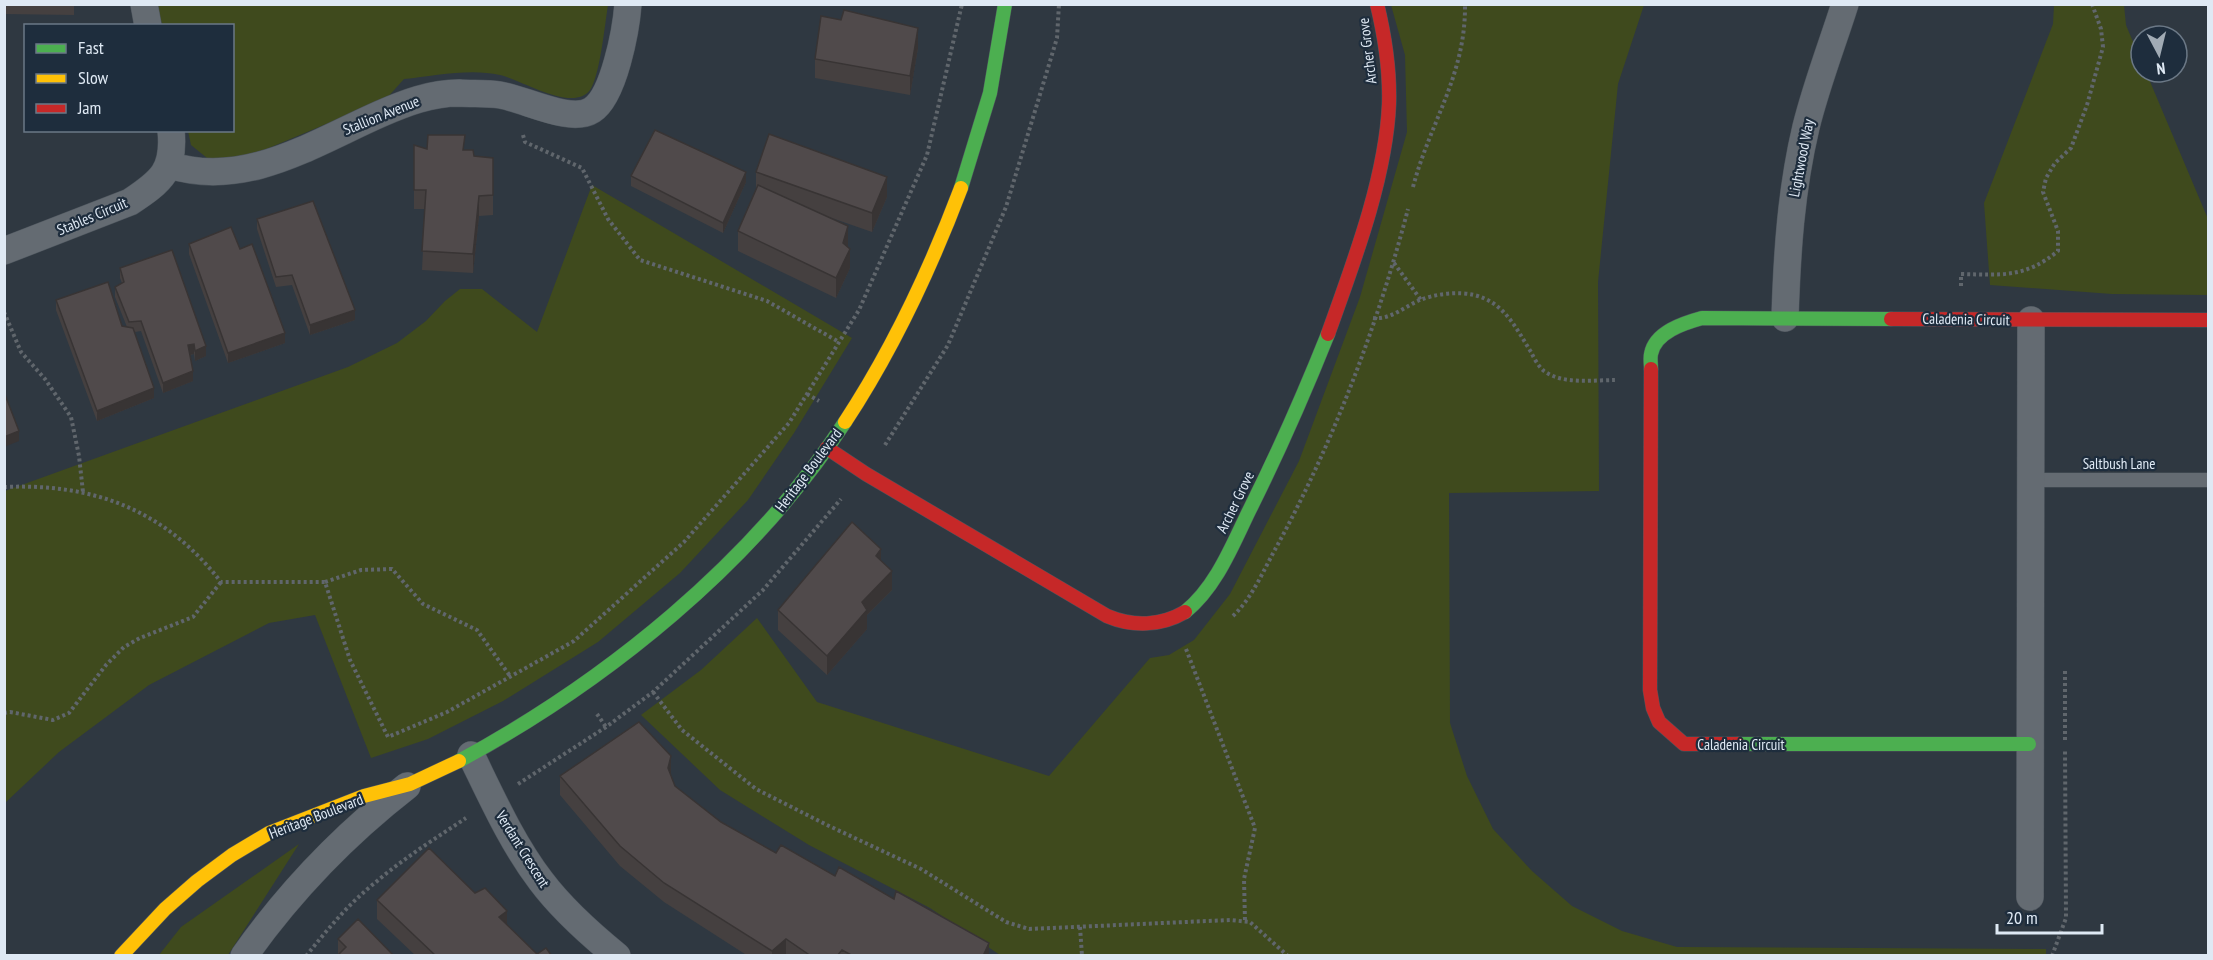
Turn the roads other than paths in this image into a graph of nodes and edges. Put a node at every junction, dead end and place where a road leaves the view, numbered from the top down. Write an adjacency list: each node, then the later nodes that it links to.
1 (144, 4): 6 (street)
2 (628, 4): 8 (street, Stallion Avenue)
3 (1005, 4): 13 (street, Heritage Boulevard)
4 (1377, 4): 13 (street, Archer Grove)
5 (1845, 4): 10 (street, Lightwood Way)
6 (148, 24)
7 (171, 132): 8 (street)
8 (169, 165): 9 (street, Stables Circuit)
9 (4, 251)
10 (1785, 318): 11 (street, Caladenia Circuit); 16 (street, Caladenia Circuit)
11 (2031, 320): 12 (street, Caladenia Circuit); 14 (street, Caladenia Circuit)
12 (2208, 320)
13 (826, 448): 17 (street, Heritage Boulevard)
14 (2030, 480): 15 (lane, Saltbush Lane); 16 (street, Caladenia Circuit)
15 (2208, 480)
16 (2029, 744): 19 (street)
17 (471, 755): 18 (street, Heritage Boulevard); 22 (street, Verdant Crescent)
18 (410, 784): 20 (street, Heritage Boulevard); 21 (street, Heritage Boulevard)
19 (2030, 897)
20 (122, 956)
21 (244, 956)
22 (617, 956)

